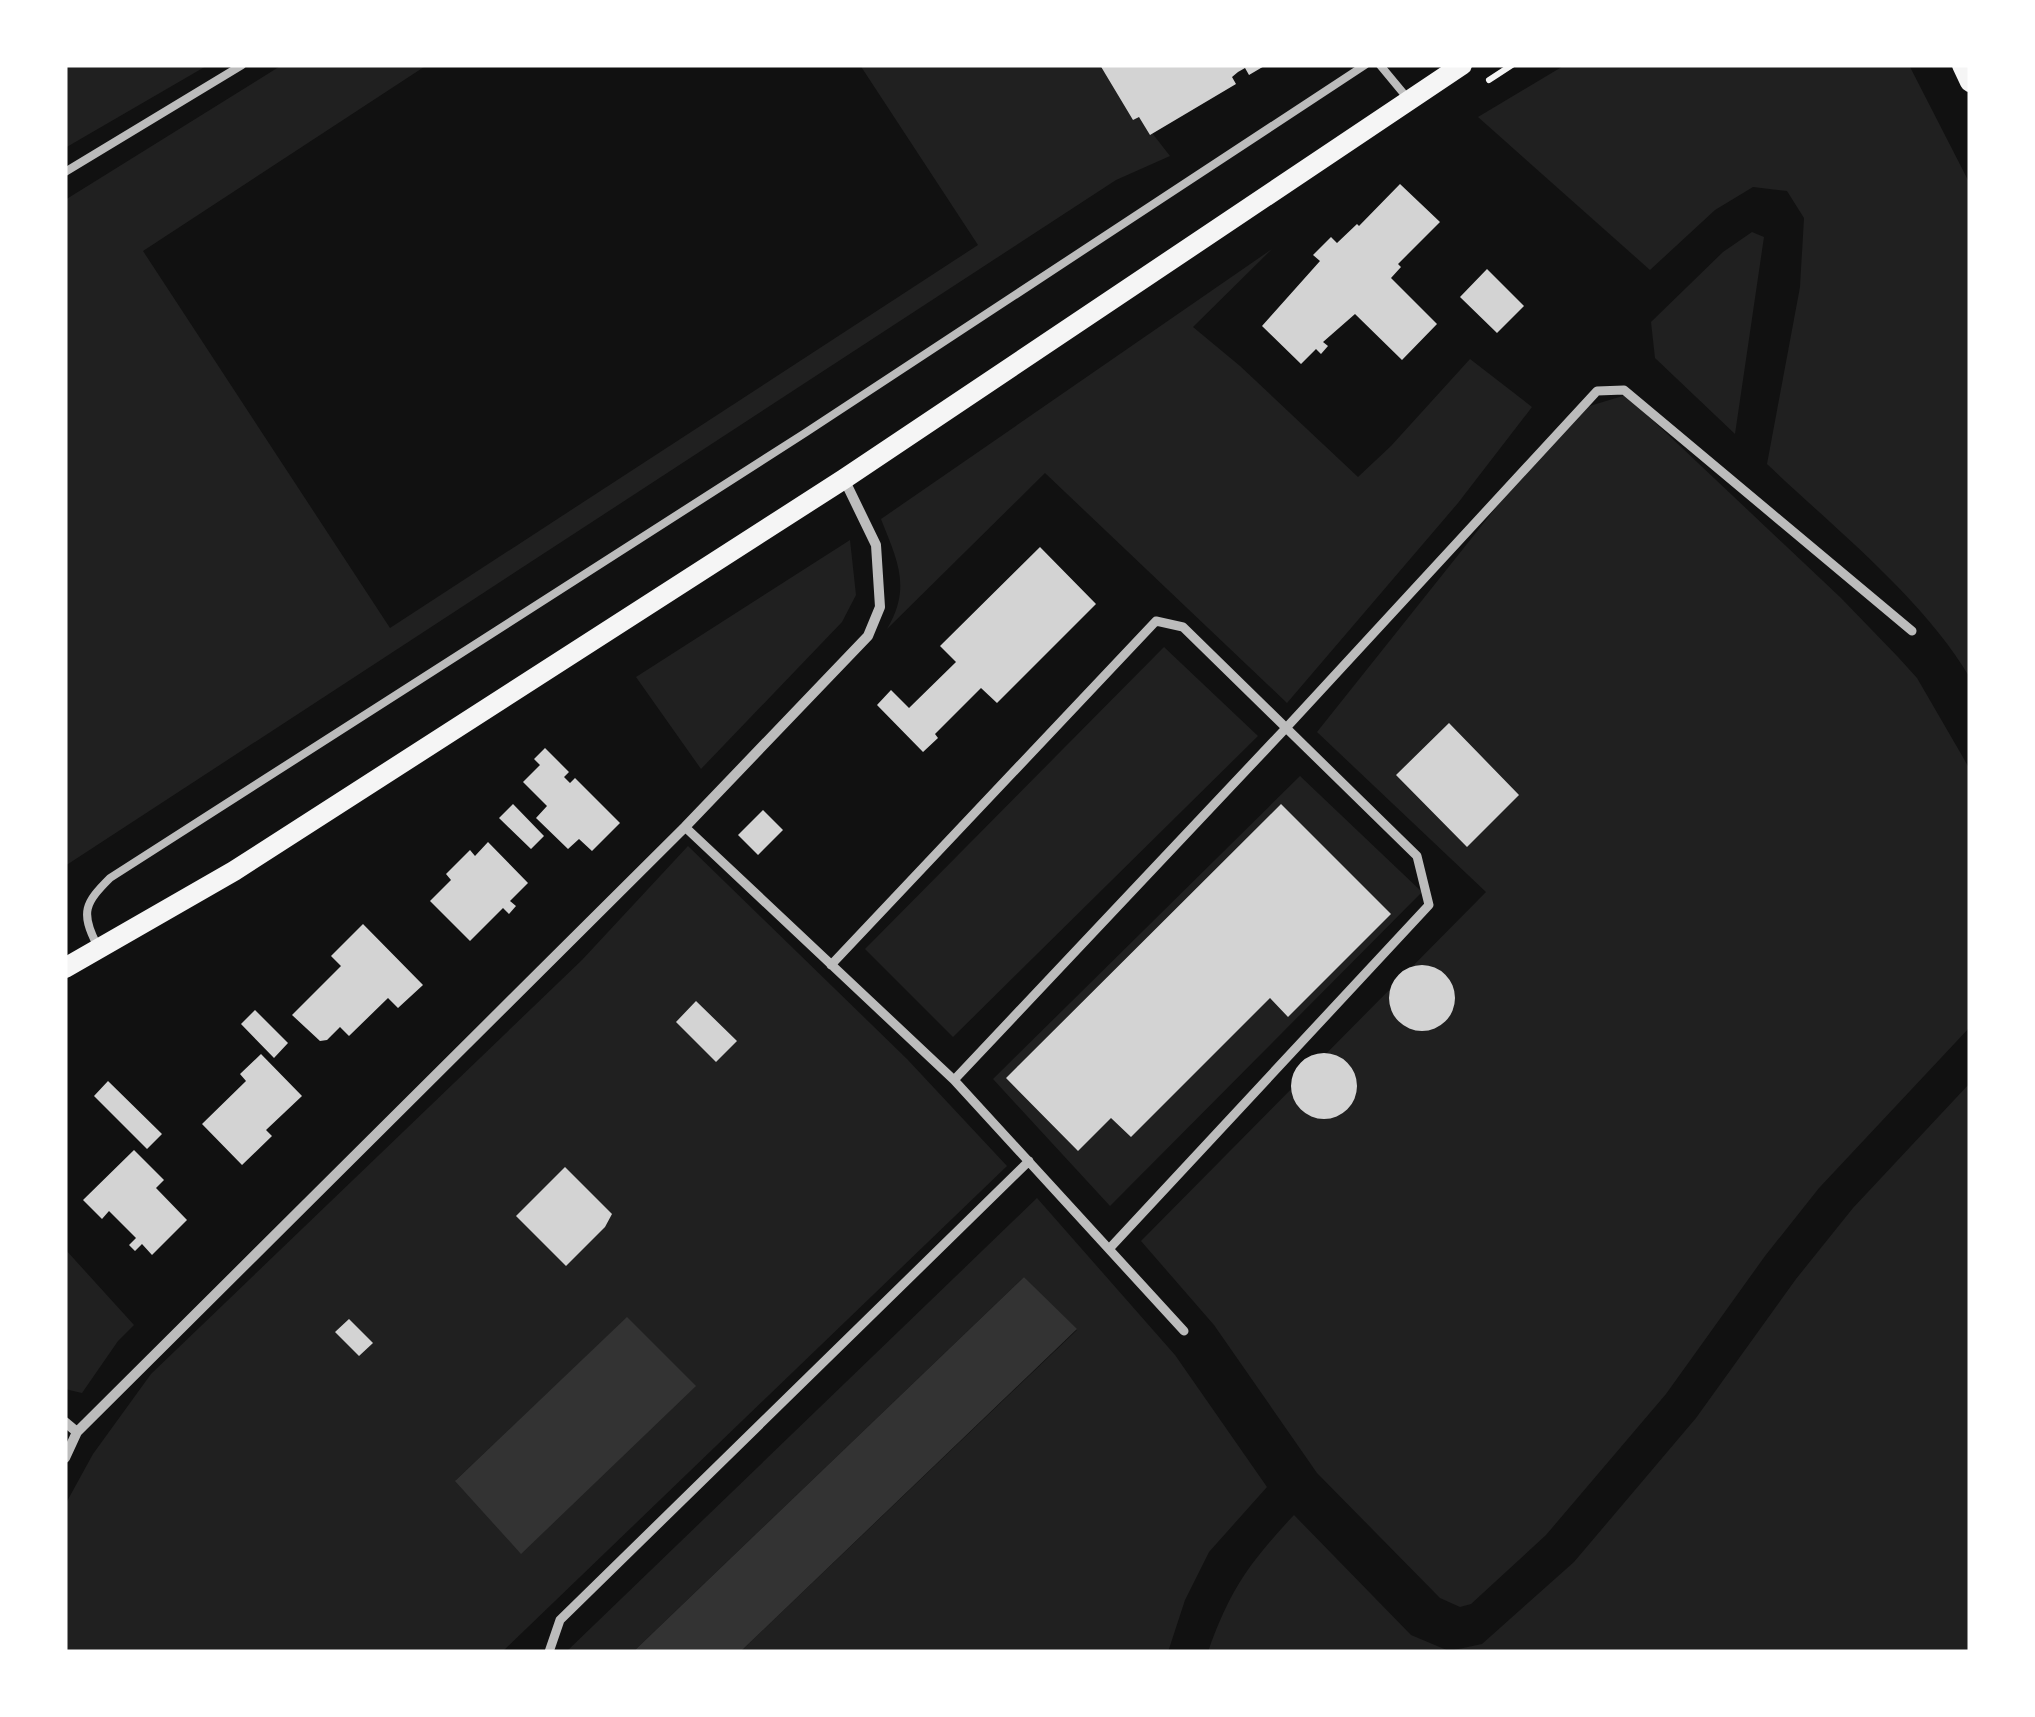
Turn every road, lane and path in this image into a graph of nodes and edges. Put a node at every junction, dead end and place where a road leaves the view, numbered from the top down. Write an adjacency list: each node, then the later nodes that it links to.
1 (242, 65): 8 (lane)
2 (1365, 65): 13 (lane)
3 (1380, 65): 7 (lane)
4 (1462, 65): 7 (main road)
5 (1962, 65): 6 (main road)
6 (1970, 82)
7 (1409, 100): 9 (main road)
8 (65, 172)
9 (844, 479): 12 (street); 13 (main road)
10 (1912, 631): 11 (street)
11 (1286, 728): 14 (street); 16 (street); 18 (street)
12 (685, 827): 14 (street); 21 (street)
13 (99, 950): 15 (main road)
14 (831, 965): 16 (street)
15 (65, 968)
16 (954, 1080): 17 (street)
17 (1029, 1161): 18 (street); 23 (street)
18 (1109, 1250): 19 (street)
19 (1184, 1331)
20 (65, 1422): 21 (street)
21 (77, 1432): 22 (street)
22 (65, 1458)
23 (549, 1652)

